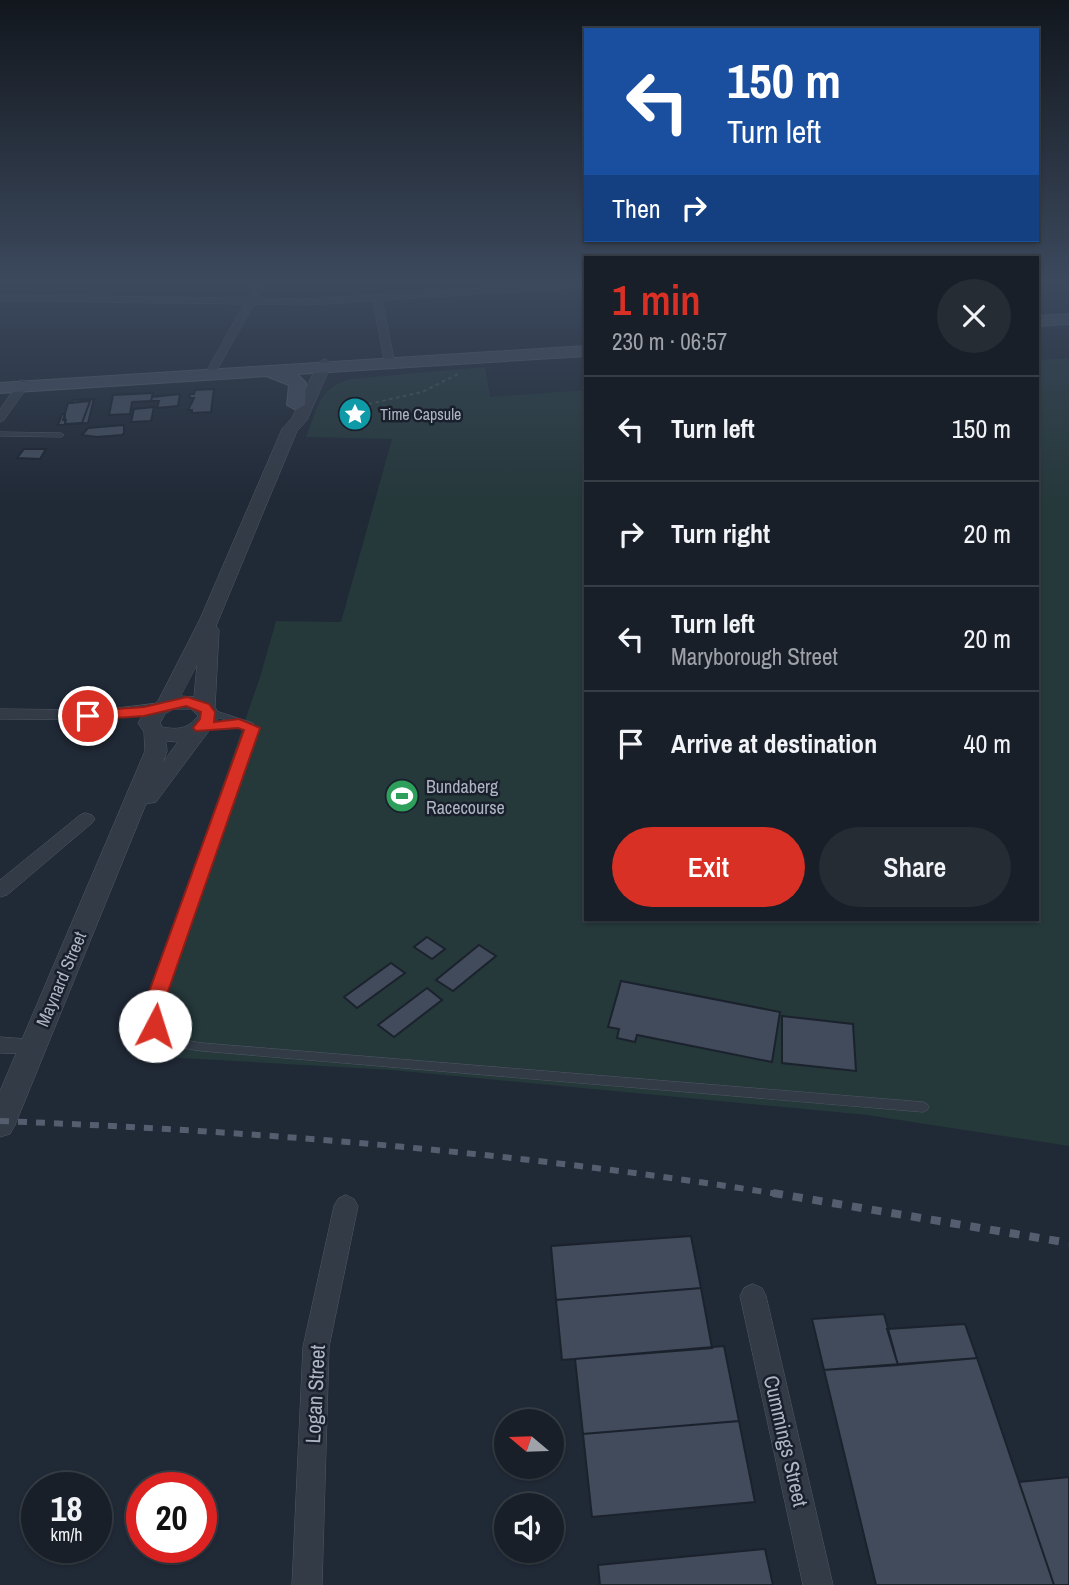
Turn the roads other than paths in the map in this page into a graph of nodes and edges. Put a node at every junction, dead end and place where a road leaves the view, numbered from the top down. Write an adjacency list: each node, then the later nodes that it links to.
1 (220, 355): 6 (street)
2 (388, 355): 4 (street)
3 (519, 355): 4 (main road); 5 (main road)
4 (389, 359): 7 (main road)
5 (444, 361): 7 (main road)
6 (212, 370): 7 (main road); 9 (main road)
7 (318, 370): 8 (main road); 11 (street); 13 (street)
8 (268, 373): 9 (main road); 11 (main road)
9 (24, 384): 10 (main road); 12 (street)
10 (0, 386)
11 (296, 405): 13 (street)
12 (0, 418)
13 (290, 429): 16 (street)
14 (0, 434): 15 (lane)
15 (61, 435)
16 (210, 619): 17 (street); 20 (street)
17 (163, 706): 19 (street); 20 (street); 22 (street, Maynard Street)
18 (0, 714): 19 (street)
19 (68, 717): 22 (street)
20 (202, 719): 21 (lane); 21 (lane); 22 (street); 24 (street, Maynard Street)
21 (239, 723): 28 (lane)
22 (153, 730): 24 (street, Maynard Street)
23 (86, 819): 25 (street)
24 (123, 834): 27 (street, Maynard Street)
25 (0, 890)
26 (0, 1045): 27 (street)
27 (33, 1046): 29 (street, Maynard Street)
28 (923, 1107)
29 (0, 1125)
30 (346, 1206): 32 (street, Logan Street)
31 (753, 1296): 33 (street, Cummings Street)
32 (307, 1585)
33 (818, 1585)

